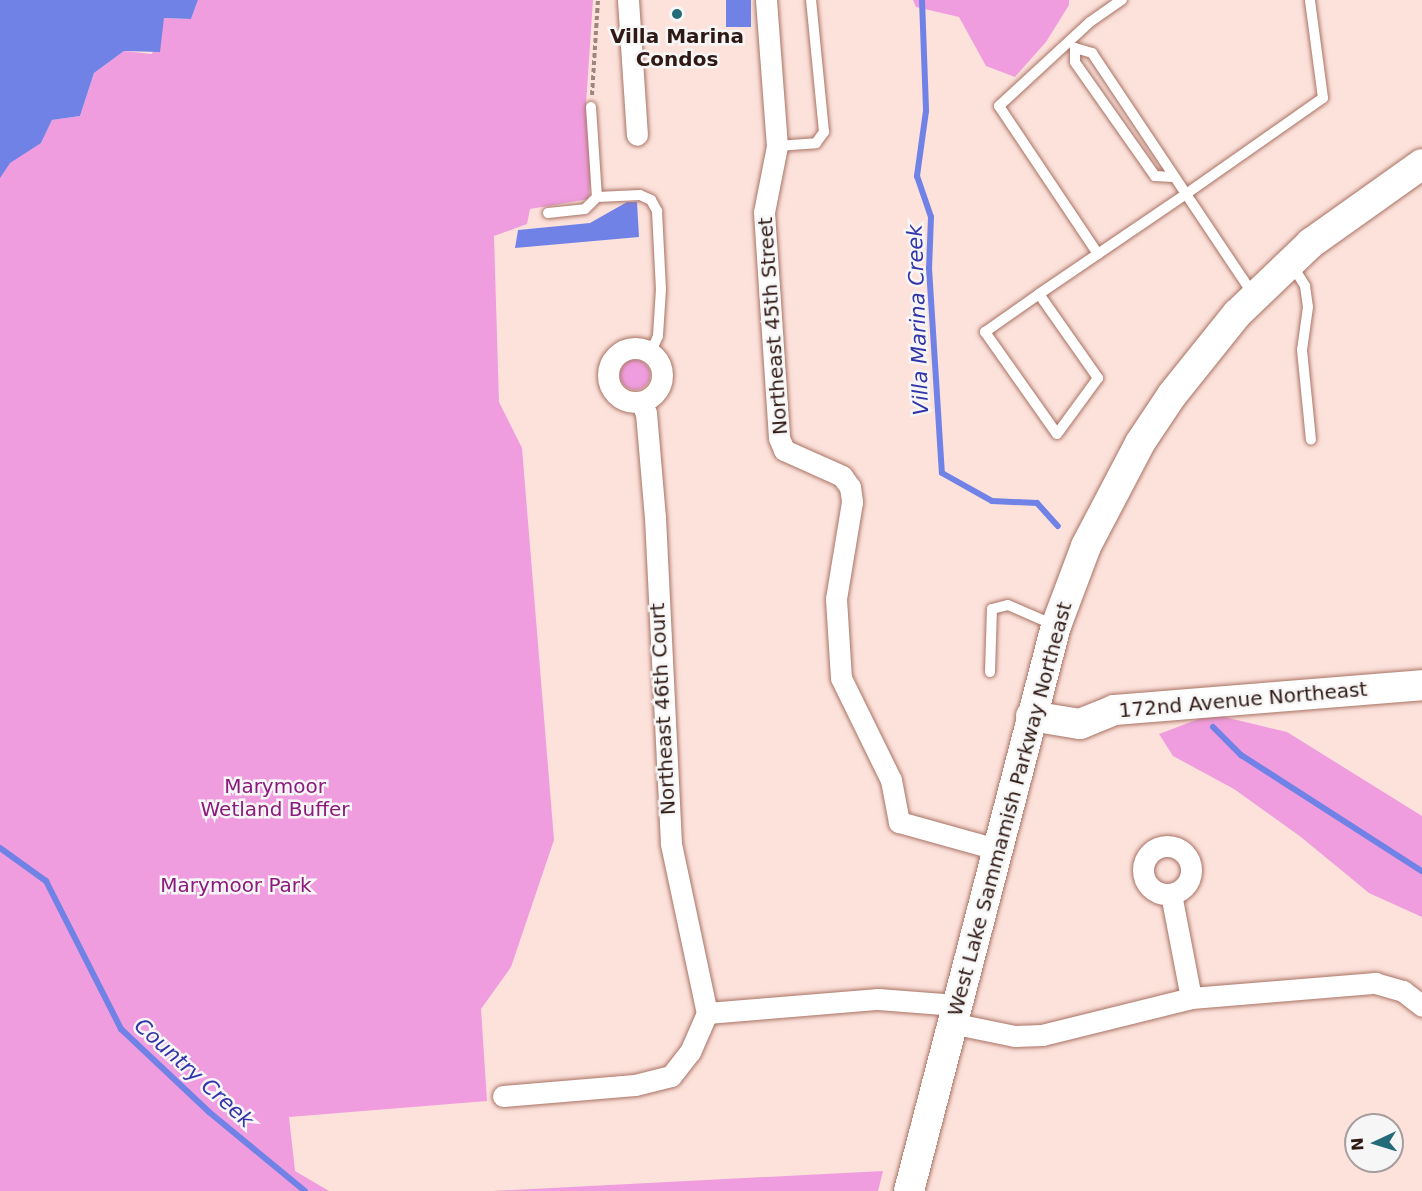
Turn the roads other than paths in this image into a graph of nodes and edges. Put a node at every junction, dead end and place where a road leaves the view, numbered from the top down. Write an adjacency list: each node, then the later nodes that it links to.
1 (628, 0): 8 (street)
2 (766, 0): 9 (street, Northeast 45th Street)
3 (812, 0): 9 (lane)
4 (1122, 0): 6 (lane)
5 (1310, 0): 12 (lane)
6 (1072, 45): 11 (lane); 11 (lane); 15 (lane)
7 (591, 107): 13 (lane)
8 (637, 135)
9 (777, 147): 26 (street, Northeast 45th Street)
10 (1422, 164): 16 (main road, West Lake Sammamish Parkway Northeast)
11 (1172, 177): 12 (lane)
12 (1186, 194): 15 (lane); 18 (lane)
13 (597, 197): 14 (lane); 19 (lane)
14 (548, 213)
15 (1098, 254): 17 (lane)
16 (1290, 262): 18 (main road, West Lake Sammamish Parkway Northeast); 21 (lane)
17 (1039, 294): 17 (lane)
18 (1255, 297): 22 (main road, West Lake Sammamish Parkway Northeast)
19 (651, 352): 20 (street); 20 (street)
20 (641, 402): 30 (street, Northeast 46th Court)
21 (1311, 440)
22 (1056, 626): 23 (lane); 25 (main road, West Lake Sammamish Parkway Northeast)
23 (990, 672)
24 (1422, 685): 25 (main road, 172nd Avenue Northeast)
25 (1031, 716): 26 (main road, West Lake Sammamish Parkway Northeast)
26 (996, 849): 31 (main road, West Lake Sammamish Parkway Northeast)
27 (1172, 894): 28 (street)
28 (1191, 998): 29 (street); 31 (street)
29 (1422, 1006)
30 (707, 1013): 31 (street); 32 (street)
31 (954, 1014): 33 (main road, West Lake Sammamish Parkway Northeast)
32 (503, 1096)
33 (909, 1191)

